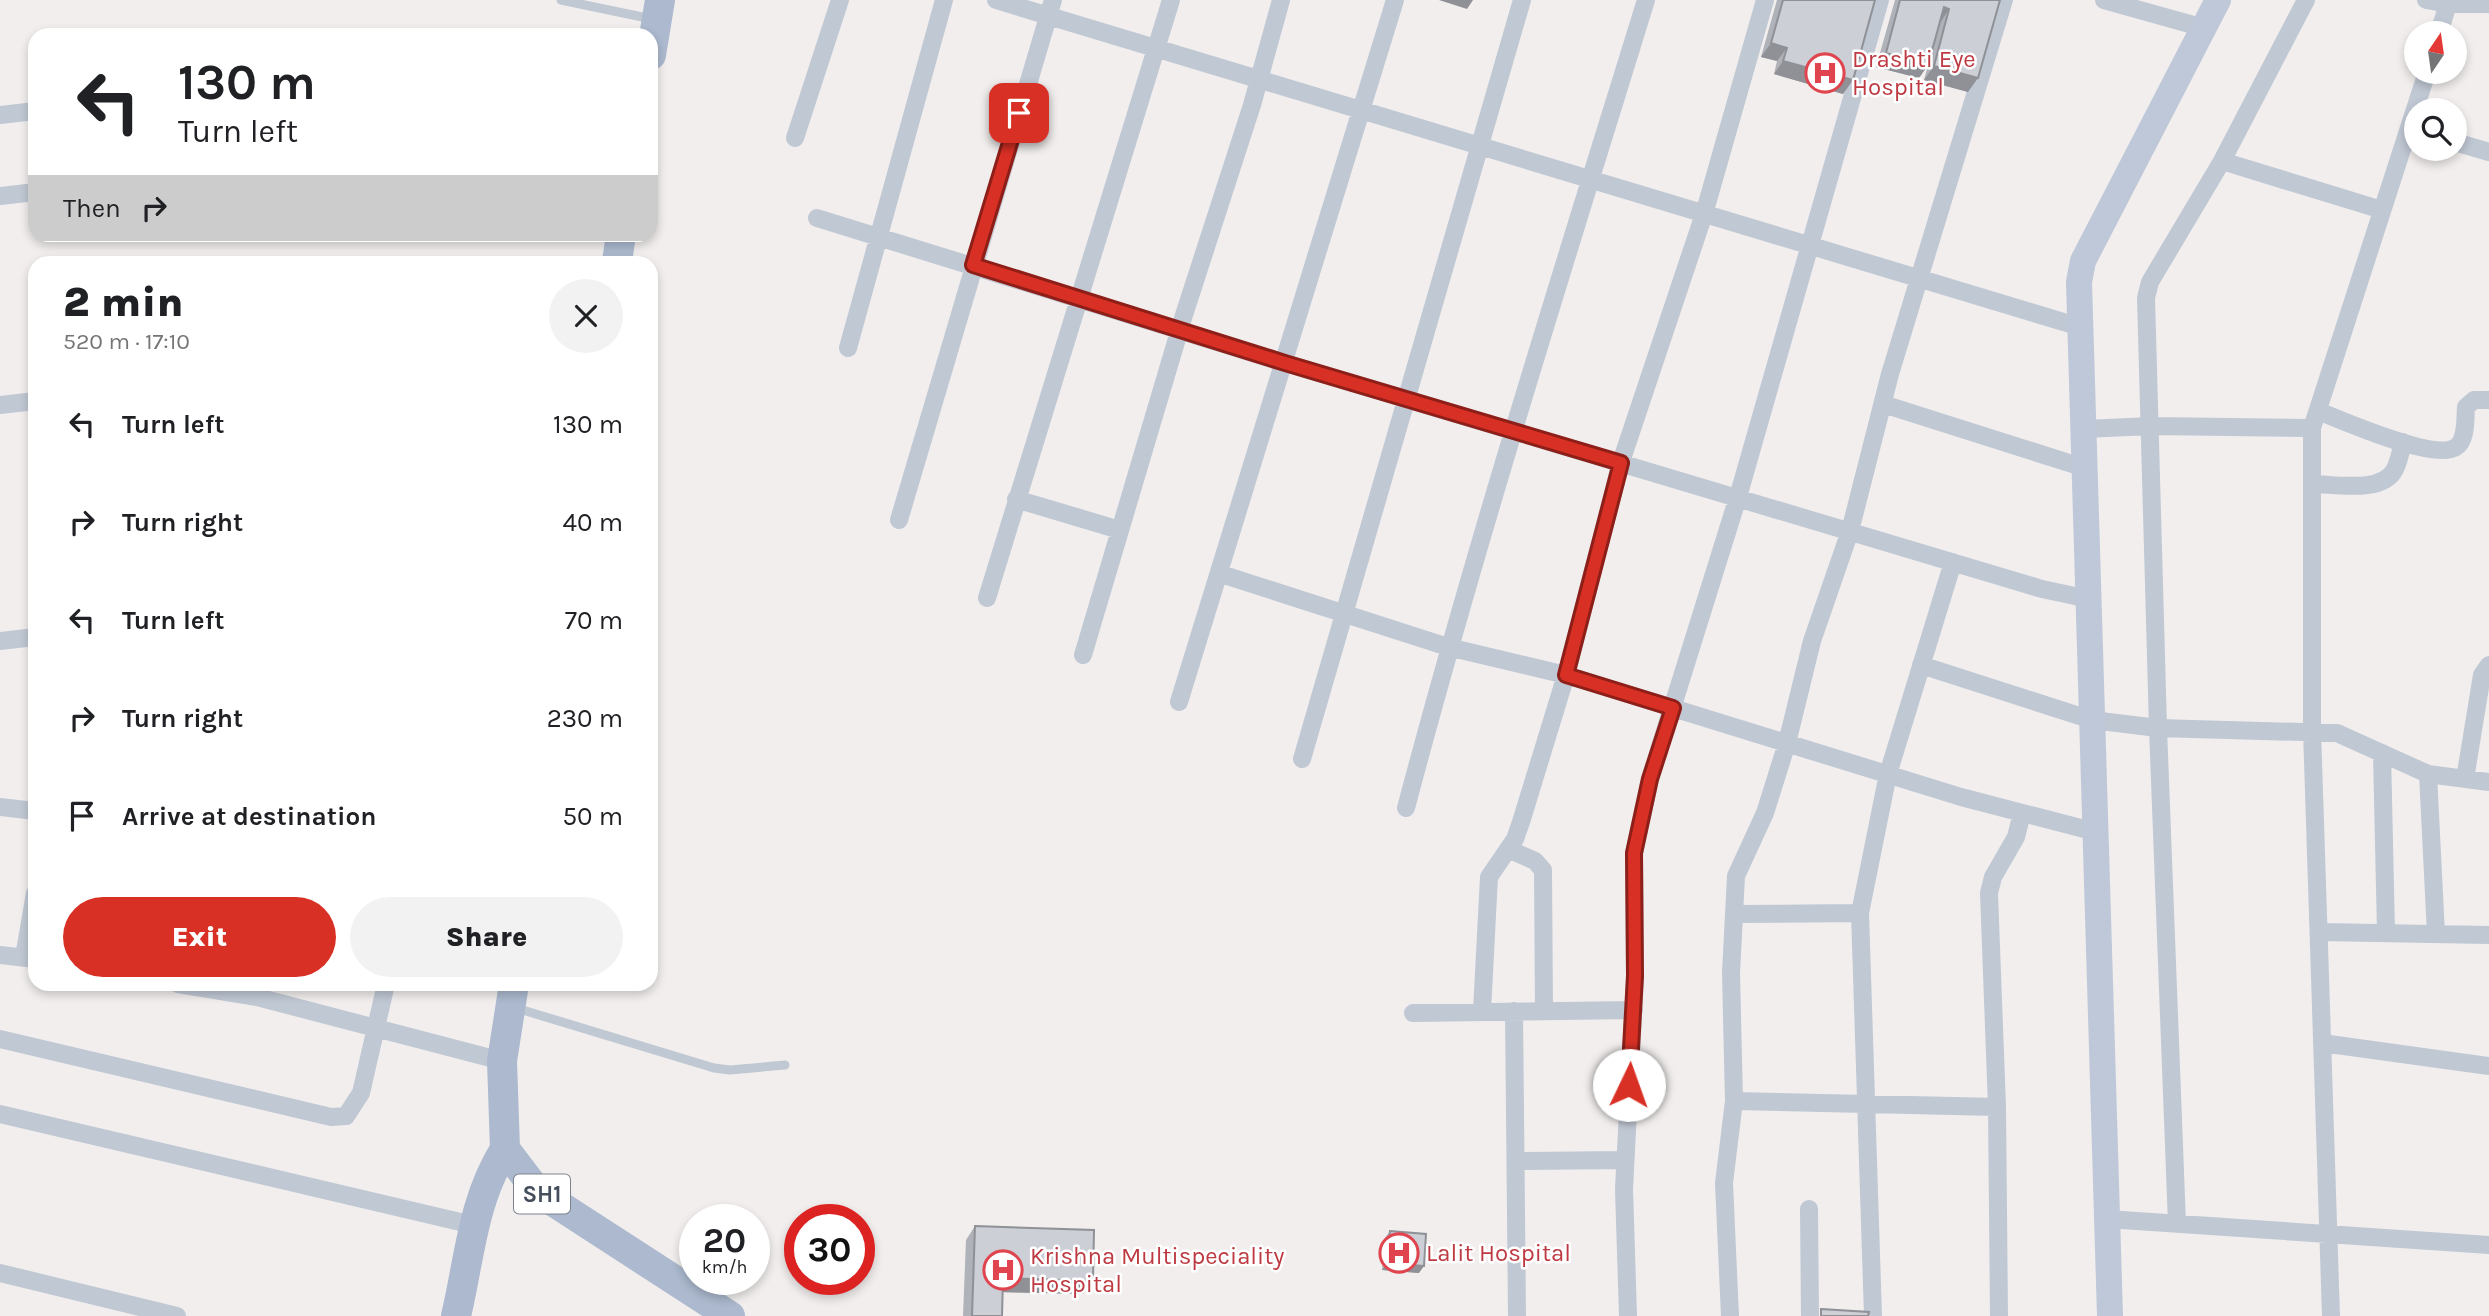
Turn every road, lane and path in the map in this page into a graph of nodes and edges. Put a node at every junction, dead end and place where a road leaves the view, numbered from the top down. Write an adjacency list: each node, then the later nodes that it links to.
1 (561, 0): 20 (lane)
2 (840, 0): 29 (street)
3 (944, 0): 41 (street)
4 (996, 0): 19 (street)
5 (1171, 0): 24 (street)
6 (1281, 0): 25 (street)
7 (1395, 0): 27 (street)
8 (1522, 0): 31 (street)
9 (1646, 0): 35 (street)
10 (1765, 0): 39 (street)
11 (1880, 0): 42 (street)
12 (2004, 0): 44 (street)
13 (2104, 0): 23 (street)
14 (2218, 0): 23 (street)
15 (2306, 0): 34 (street)
16 (2426, 0): 17 (street)
17 (2448, 4): 18 (street); 21 (street)
18 (2489, 4)
19 (1051, 8): 24 (street); 43 (street)
20 (658, 10): 22 (main road)
21 (2443, 21)
22 (655, 28)
23 (2204, 28): 46 (street)
24 (1157, 48): 25 (street); 45 (street)
25 (1259, 79): 27 (street); 47 (street)
26 (28, 112): 28 (street)
27 (1361, 112): 31 (street); 49 (street)
28 (0, 115)
29 (795, 138)
30 (2467, 146): 32 (street)
31 (1477, 147): 35 (street); 50 (street)
32 (2489, 152)
33 (2404, 155): 38 (street)
34 (2222, 161): 38 (street); 56 (street)
35 (1591, 181): 39 (street); 58 (street)
36 (28, 193): 37 (street)
37 (0, 196)
38 (2382, 210): 55 (street)
39 (1704, 214): 42 (street); 60 (street)
40 (817, 218): 41 (street)
41 (879, 238): 43 (street); 48 (street)
42 (1808, 246): 44 (street); 63 (street)
43 (973, 265): 45 (street); 65 (street)
44 (1920, 279): 46 (street); 53 (street)
45 (1077, 300): 47 (street); 64 (street)
46 (2080, 327): 57 (street)
47 (1180, 330): 49 (street); 66 (street)
48 (848, 348)
49 (1285, 363): 50 (street); 69 (street)
50 (1405, 398): 58 (street); 72 (street)
51 (2489, 400): 59 (street)
52 (28, 402): 54 (street)
53 (1882, 404): 61 (street); 67 (street)
54 (0, 405)
55 (2315, 420): 56 (street); 59 (street); 62 (street)
56 (2151, 426): 57 (street); 83 (street)
57 (2084, 429): 61 (street)
58 (1513, 430): 60 (street); 75 (street)
59 (2403, 442): 62 (street)
60 (1621, 463): 63 (street); 79 (street)
61 (2085, 468): 71 (street)
62 (2312, 484): 84 (street)
63 (1738, 497): 67 (street); 81 (street)
64 (1016, 499): 66 (street); 70 (street)
65 (899, 520)
66 (1120, 530): 76 (street)
67 (1850, 531): 68 (street); 85 (street)
68 (1953, 562): 71 (street); 77 (street)
69 (1221, 574): 72 (street); 80 (street)
70 (987, 598)
71 (2089, 598): 82 (street)
72 (1344, 612): 75 (street); 87 (street)
73 (28, 638): 74 (street)
74 (0, 641)
75 (1448, 647): 79 (street); 93 (street)
76 (1083, 655)
77 (1921, 665): 82 (street); 88 (street)
78 (2489, 665): 90 (street)
79 (1566, 675): 81 (street); 97 (street)
80 (1179, 702)
81 (1673, 708): 85 (street); 109 (street)
82 (2092, 720): 83 (street); 96 (street)
83 (2158, 727): 84 (street); 129 (street)
84 (2312, 730): 86 (street); 100 (street)
85 (1787, 743): 88 (street); 99 (street)
86 (2382, 753): 89 (street); 101 (street)
87 (1302, 759)
88 (1888, 774): 95 (street); 98 (street)
89 (2428, 774): 90 (street); 102 (street)
90 (2465, 779): 91 (street)
91 (2489, 782)
92 (0, 807): 94 (street)
93 (1406, 808)
94 (28, 810)
95 (2022, 813): 96 (street); 122 (street)
96 (2096, 832): 128 (street)
97 (1508, 849): 110 (street); 112 (street)
98 (1860, 913): 99 (street); 121 (street)
99 (1734, 914): 120 (street)
100 (2319, 932): 101 (street); 116 (street)
101 (2386, 932): 102 (street)
102 (2436, 934): 103 (street)
103 (2489, 936)
104 (0, 956): 105 (street)
105 (28, 958)
106 (261, 991): 114 (street)
107 (385, 991): 114 (street)
108 (512, 995): 117 (main road, SH1); 118 (lane)
109 (1633, 1010): 112 (street); 125 (street)
110 (1482, 1011): 111 (street); 113 (street)
111 (1514, 1011): 112 (street); 126 (street)
112 (1544, 1011)
113 (1413, 1013)
114 (377, 1028): 115 (street); 117 (street)
115 (0, 1039)
116 (2322, 1043): 119 (street); 131 (street)
117 (502, 1061): 124 (main road, SH1)
118 (785, 1065)
119 (2489, 1066)
120 (1734, 1101): 121 (street); 139 (street)
121 (1866, 1104): 122 (street); 141 (street)
122 (1997, 1107): 142 (street)
123 (0, 1114): 130 (street)
124 (505, 1149): 130 (main road); 136 (main road, SH1)
125 (1625, 1160): 126 (street); 138 (street)
126 (1516, 1161): 137 (street)
127 (1809, 1209): 140 (street)
128 (2107, 1219): 129 (street); 143 (street)
129 (2177, 1224): 131 (street)
130 (473, 1225): 135 (main road)
131 (2330, 1235): 132 (street); 144 (street)
132 (2489, 1245)
133 (0, 1273): 134 (street)
134 (177, 1316)
135 (456, 1316)
136 (730, 1316)
137 (1517, 1316)
138 (1628, 1316)
139 (1730, 1316)
140 (1810, 1316)
141 (1873, 1316)
142 (1999, 1316)
143 (2110, 1316)
144 (2331, 1316)

